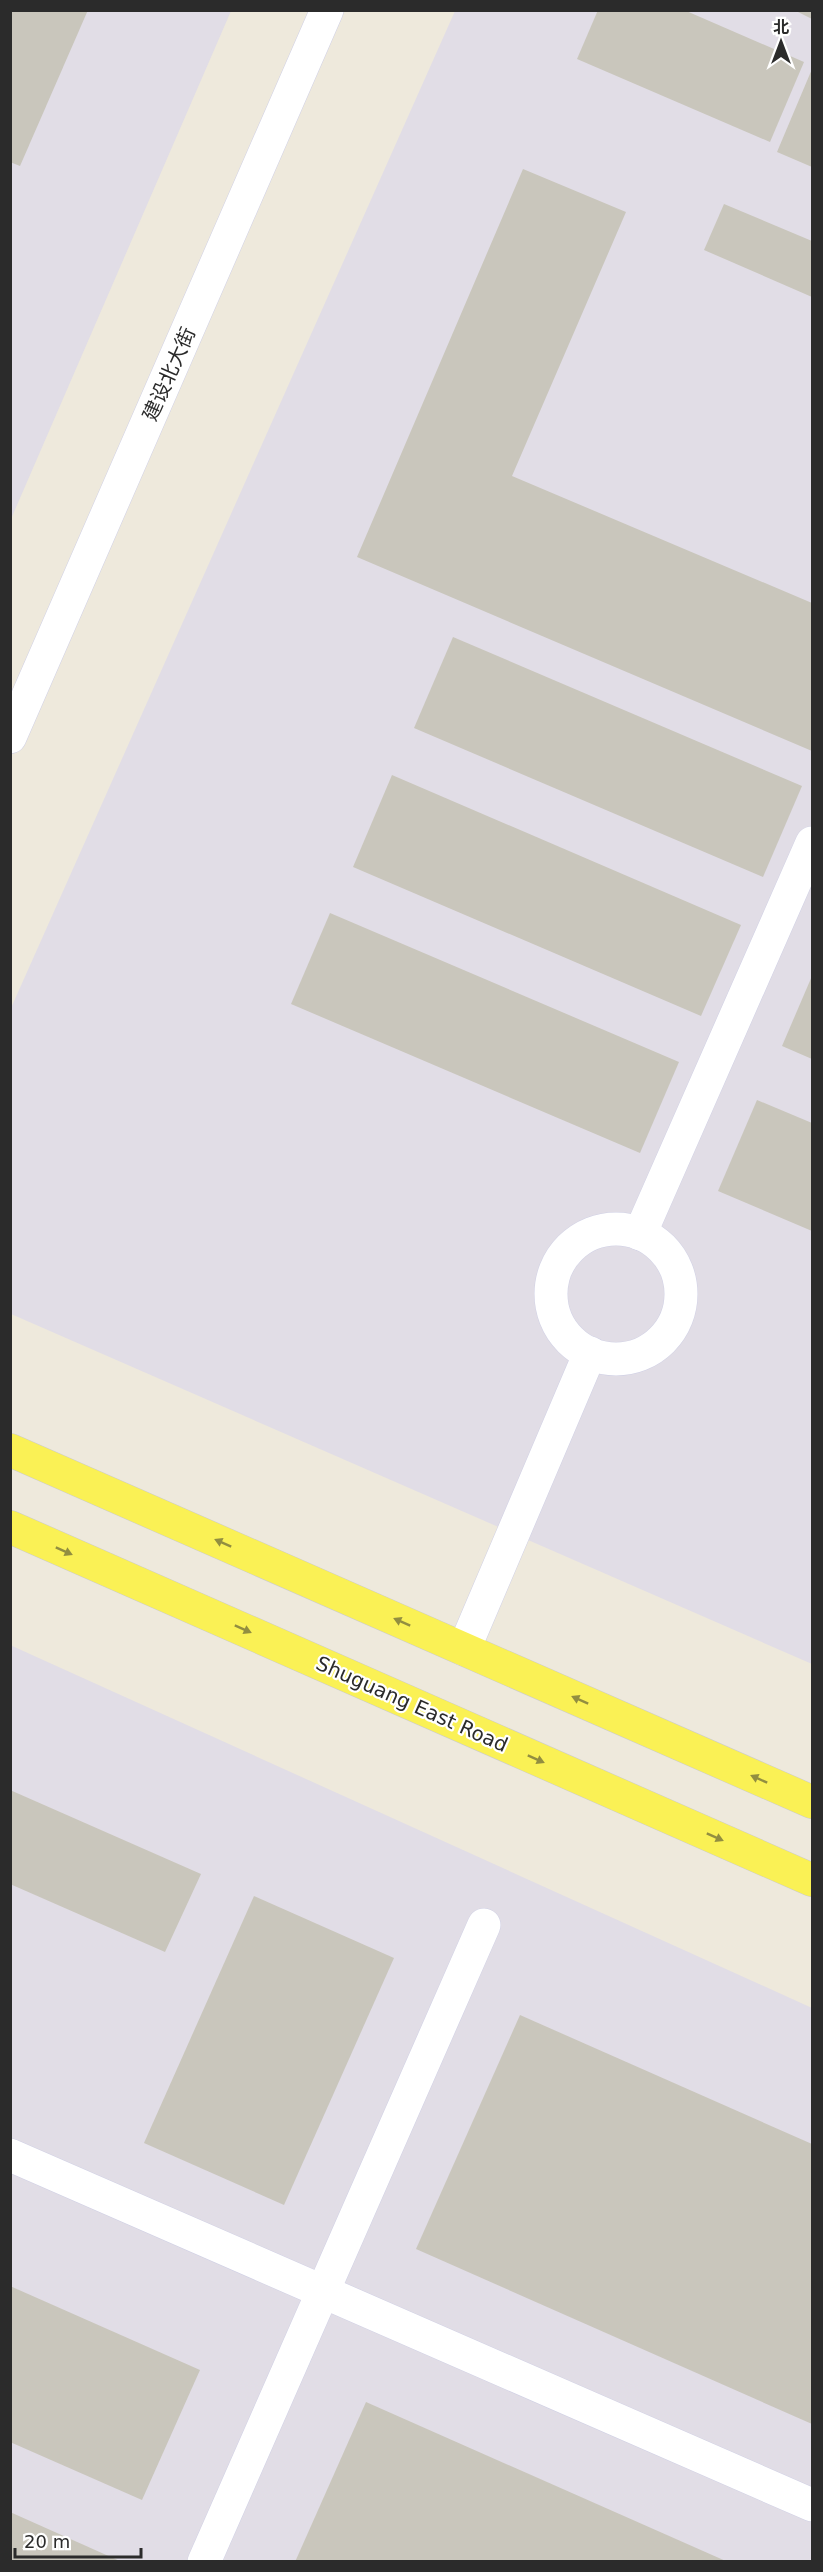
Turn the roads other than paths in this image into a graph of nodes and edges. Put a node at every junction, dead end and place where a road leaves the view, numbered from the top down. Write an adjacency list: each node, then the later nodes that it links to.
1 (327, 10): 2 (street, 建设北大街)
2 (10, 737)
3 (813, 843): 4 (street)
4 (640, 1234): 5 (street); 5 (street)
5 (590, 1353): 8 (street)
6 (10, 1450): 8 (main road, one-way to 6)
7 (10, 1527): 10 (main road, Shuguang East Road, one-way to 10)
8 (464, 1649): 9 (main road, one-way to 8)
9 (813, 1802)
10 (813, 1880)
11 (484, 1925): 13 (street)
12 (10, 2155): 13 (street)
13 (323, 2291): 14 (street); 15 (street)
14 (813, 2505)
15 (204, 2562)

